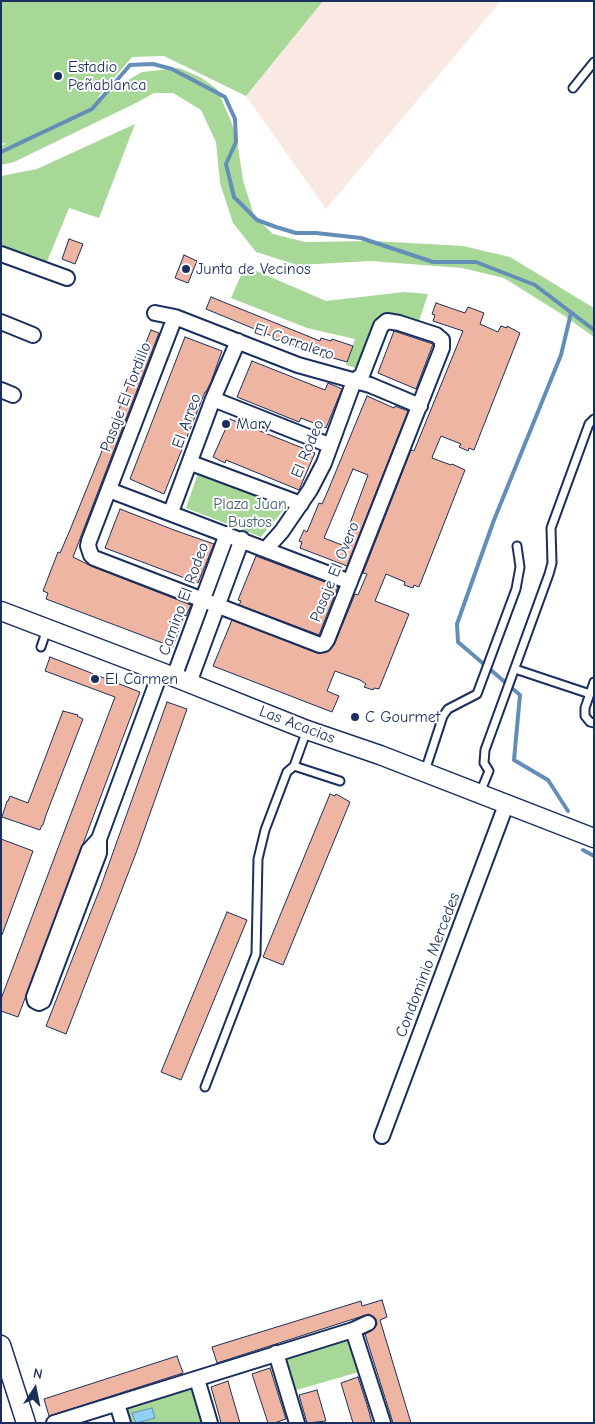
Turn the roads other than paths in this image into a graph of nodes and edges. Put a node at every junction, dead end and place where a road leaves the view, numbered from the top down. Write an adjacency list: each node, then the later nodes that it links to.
1 (594, 62): 2 (lane)
2 (573, 88)
3 (1, 254): 4 (street)
4 (67, 278)
5 (155, 313): 6 (street, El Corralero)
6 (175, 317): 9 (street, El Corralero); 16 (street, Pasaje El Tordillo)
7 (1, 322): 8 (street)
8 (33, 335)
9 (238, 341): 10 (street, El Corralero); 11 (street, El Arreo)
10 (354, 381): 12 (street, El Corralero); 12 (street, El Rodeo); 14 (street, El Rodeo)
11 (213, 399): 14 (street); 15 (street, El Arreo)
12 (420, 406): 23 (street, Pasaje El Overo)
13 (594, 420): 29 (lane)
14 (329, 446): 17 (street, El Rodeo)
15 (191, 463): 17 (street); 18 (street, El Arreo)
16 (109, 490): 18 (street); 24 (street, Pasaje El Tordillo)
17 (301, 504): 22 (street, El Rodeo)
18 (171, 512): 19 (street)
19 (227, 534): 20 (street); 24 (street, Camino El Rodeo)
20 (242, 539): 22 (street); 25 (street, Camino El Rodeo)
21 (517, 546): 36 (lane)
22 (266, 549): 23 (street)
23 (350, 582): 25 (street, Pasaje El Overo)
24 (202, 599): 25 (street); 30 (street, Camino El Rodeo)
25 (217, 605): 30 (street, Camino El Rodeo)
26 (1, 611): 27 (street, Las Acacias)
27 (47, 629): 28 (lane); 30 (street, Las Acacias)
28 (41, 646)
29 (515, 669): 32 (lane); 38 (lane)
30 (175, 677): 34 (street, Las Acacias); 41 (street)
31 (594, 682): 32 (lane)
32 (590, 694): 33 (lane)
33 (594, 723)
34 (307, 730): 35 (lane); 36 (street, Las Acacias)
35 (294, 766): 37 (lane); 42 (lane)
36 (424, 772): 38 (street, Las Acacias)
37 (340, 781)
38 (479, 794): 39 (street, Las Acacias)
39 (506, 806): 40 (street, Las Acacias); 43 (street, Condominio Mercedes)
40 (594, 838)
41 (98, 839): 41 (street)
42 (205, 1087)
43 (382, 1136)
44 (368, 1322): 45 (street)
45 (353, 1330): 47 (street); 56 (street)
46 (1, 1346): 49 (street)
47 (276, 1353): 48 (street); 55 (street)
48 (197, 1379): 50 (street); 54 (street)
49 (7, 1384): 51 (street)
50 (117, 1404): 52 (street); 53 (street)
51 (26, 1423)
52 (54, 1423)
53 (123, 1423)
54 (210, 1423)
55 (297, 1423)
56 (383, 1423)

